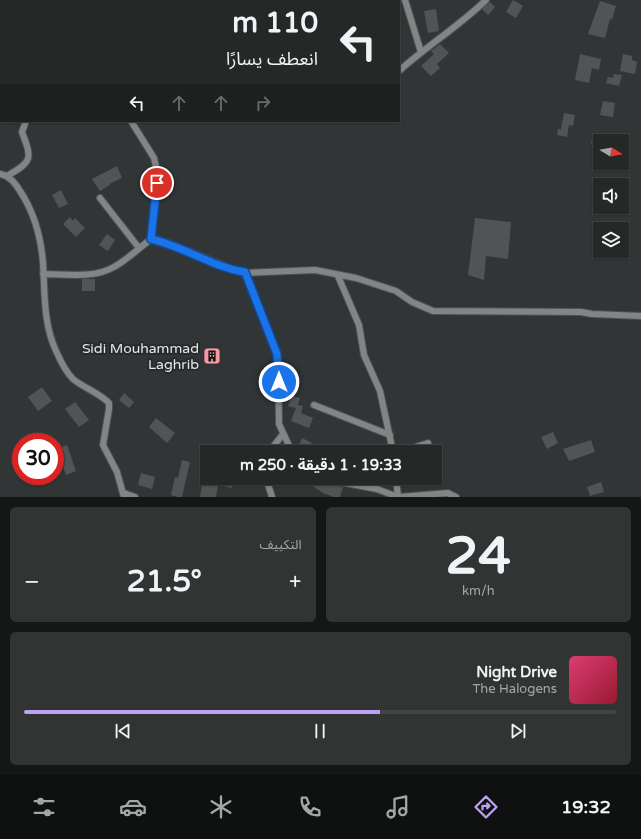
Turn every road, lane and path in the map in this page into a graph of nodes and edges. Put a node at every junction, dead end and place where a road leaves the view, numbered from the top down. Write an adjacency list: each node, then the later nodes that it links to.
1 (405, 0): 3 (street)
2 (486, 0): 3 (street)
3 (421, 52): 4 (street)
4 (400, 70)
5 (26, 122): 8 (street)
6 (132, 122): 10 (street)
7 (0, 174): 8 (street)
8 (8, 176): 13 (street)
9 (100, 198): 11 (street)
10 (151, 239): 11 (street); 12 (street)
11 (139, 248): 13 (street)
12 (245, 272): 14 (street); 17 (street)
13 (43, 274): 27 (street)
14 (338, 276): 15 (street); 18 (street)
15 (641, 316)
16 (314, 404): 18 (street)
17 (283, 434): 20 (street); 21 (street)
18 (390, 435): 22 (street)
19 (428, 442): 23 (street)
20 (274, 445)
21 (288, 445)
22 (392, 445)
23 (420, 445)
24 (268, 485): 29 (street)
25 (358, 485): 30 (street)
26 (397, 485): 30 (street)
27 (124, 495): 28 (street)
28 (135, 497)
29 (272, 497)
30 (398, 497): 31 (street)
31 (456, 497)

